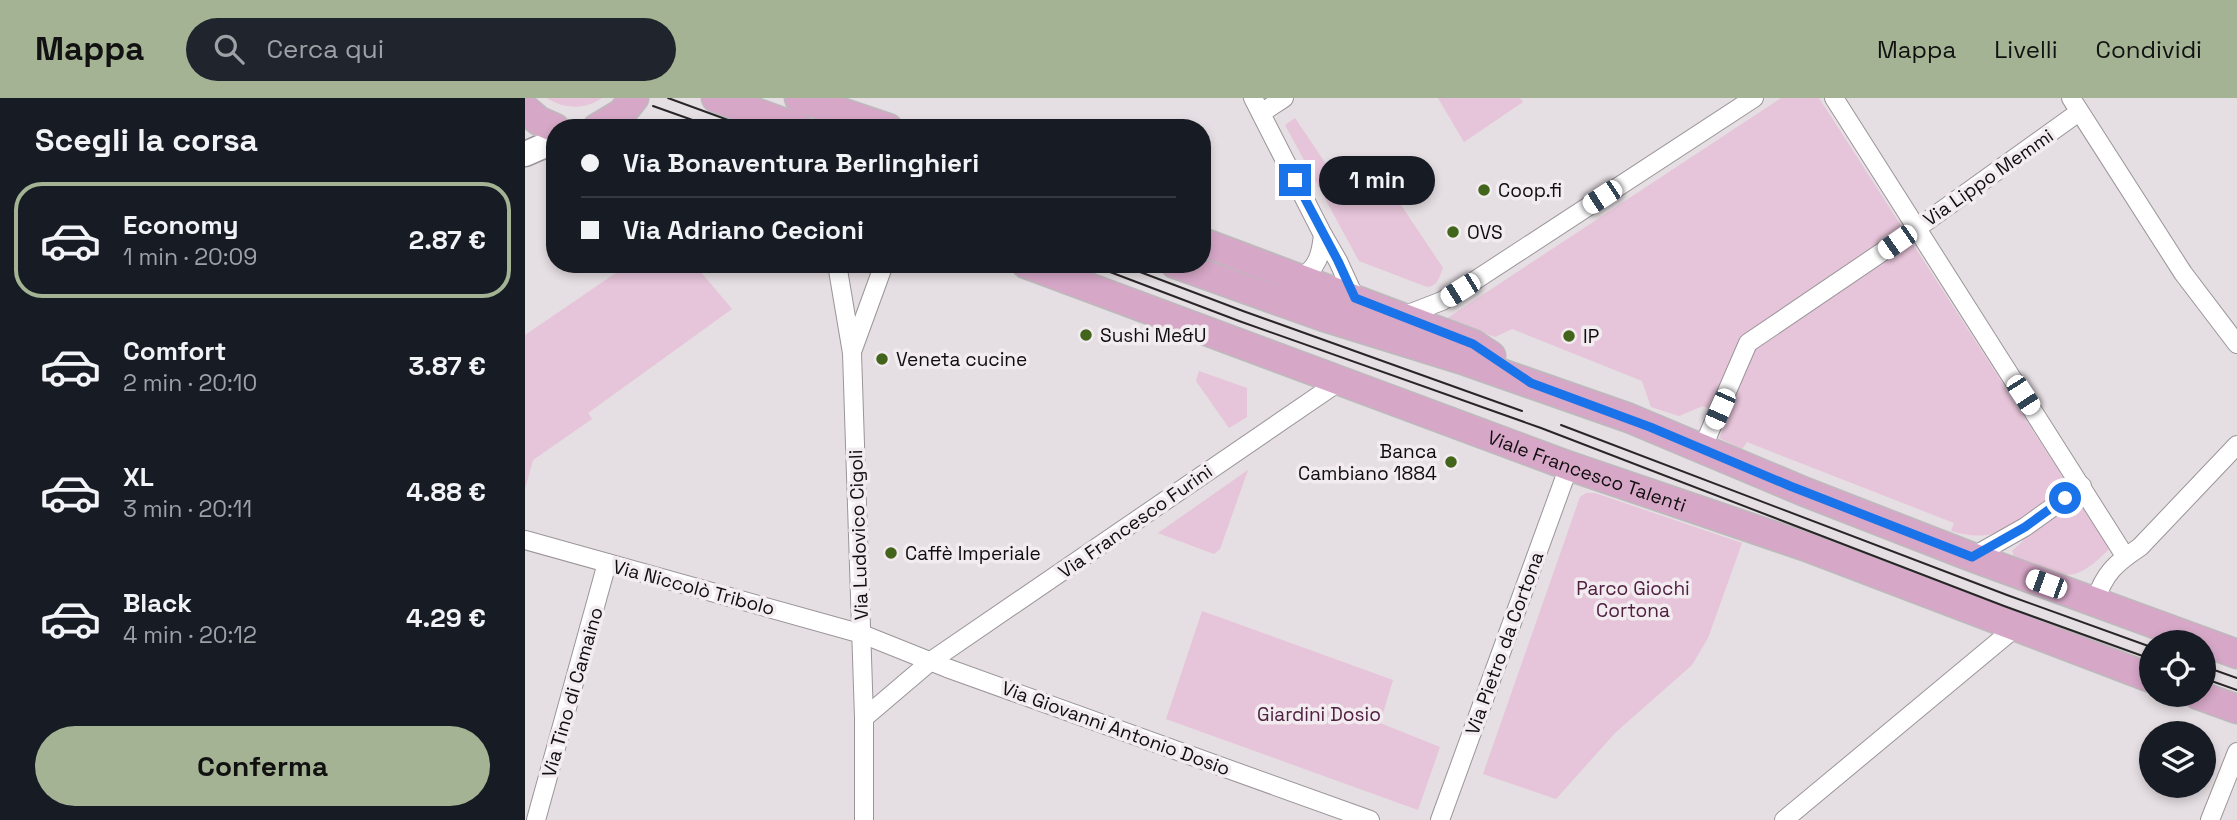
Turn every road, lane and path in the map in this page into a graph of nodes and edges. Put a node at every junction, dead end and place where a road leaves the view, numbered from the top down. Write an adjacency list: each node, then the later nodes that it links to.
1 (634, 98): 11 (main road)
2 (716, 98): 12 (main road)
3 (799, 98): 13 (main road)
4 (1285, 98): 8 (street)
5 (1754, 98): 7 (street)
6 (1834, 98): 17 (street)
7 (1729, 104): 26 (street)
8 (1257, 105): 18 (street)
9 (2075, 105): 17 (street, Via Lippo Memmi); 27 (street)
10 (525, 109): 14 (main road)
11 (612, 119)
12 (774, 119)
13 (861, 119)
14 (546, 124)
15 (546, 145): 16 (main road)
16 (525, 154)
17 (1916, 229): 32 (street, Via Lippo Memmi); 34 (street)
18 (1322, 235): 24 (street); 25 (street)
19 (1211, 245): 24 (main road)
20 (839, 273): 28 (street, Via Ludovico Cigoli)
21 (881, 273): 28 (street, Via Ludovico Cigoli)
22 (1050, 273): 29 (main road, Viale Francesco Talenti)
23 (1200, 273): 30 (main road)
24 (1300, 277): 25 (main road)
25 (1355, 298): 26 (main road)
26 (1403, 316): 30 (main road)
27 (2237, 344)
28 (852, 353): 41 (street, Via Ludovico Cigoli)
29 (1340, 381): 33 (main road, Viale Francesco Talenti); 43 (street, Via Francesco Furini)
30 (1531, 383): 32 (main road)
31 (2237, 444): 36 (street)
32 (1702, 449): 37 (main road)
33 (1569, 466): 40 (main road, Viale Francesco Talenti); 52 (street, Via Pietro da Cortona)
34 (2082, 486): 36 (street); 37 (street)
35 (525, 540): 38 (street, Via Niccolò Tribolo)
36 (2125, 556): 39 (street)
37 (1972, 557): 39 (main road)
38 (607, 563): 41 (street, Via Niccolò Tribolo); 49 (street, Via Tino di Camaino)
39 (2095, 602): 42 (main road)
40 (2016, 627): 44 (main road, Viale Francesco Talenti); 53 (street)
41 (862, 634): 43 (street, Via Giovanni Antonio Dosio); 47 (street, Via Ludovico Cigoli)
42 (2237, 653)
43 (931, 661): 47 (street); 51 (street, Via Giovanni Antonio Dosio)
44 (2139, 673)
45 (2216, 701): 46 (main road)
46 (2237, 709)
47 (865, 718): 50 (street, Via Ludovico Cigoli)
48 (2237, 752): 54 (street)
49 (535, 820)
50 (864, 820)
51 (1370, 820)
52 (1440, 820)
53 (1784, 820)
54 (2210, 820)

